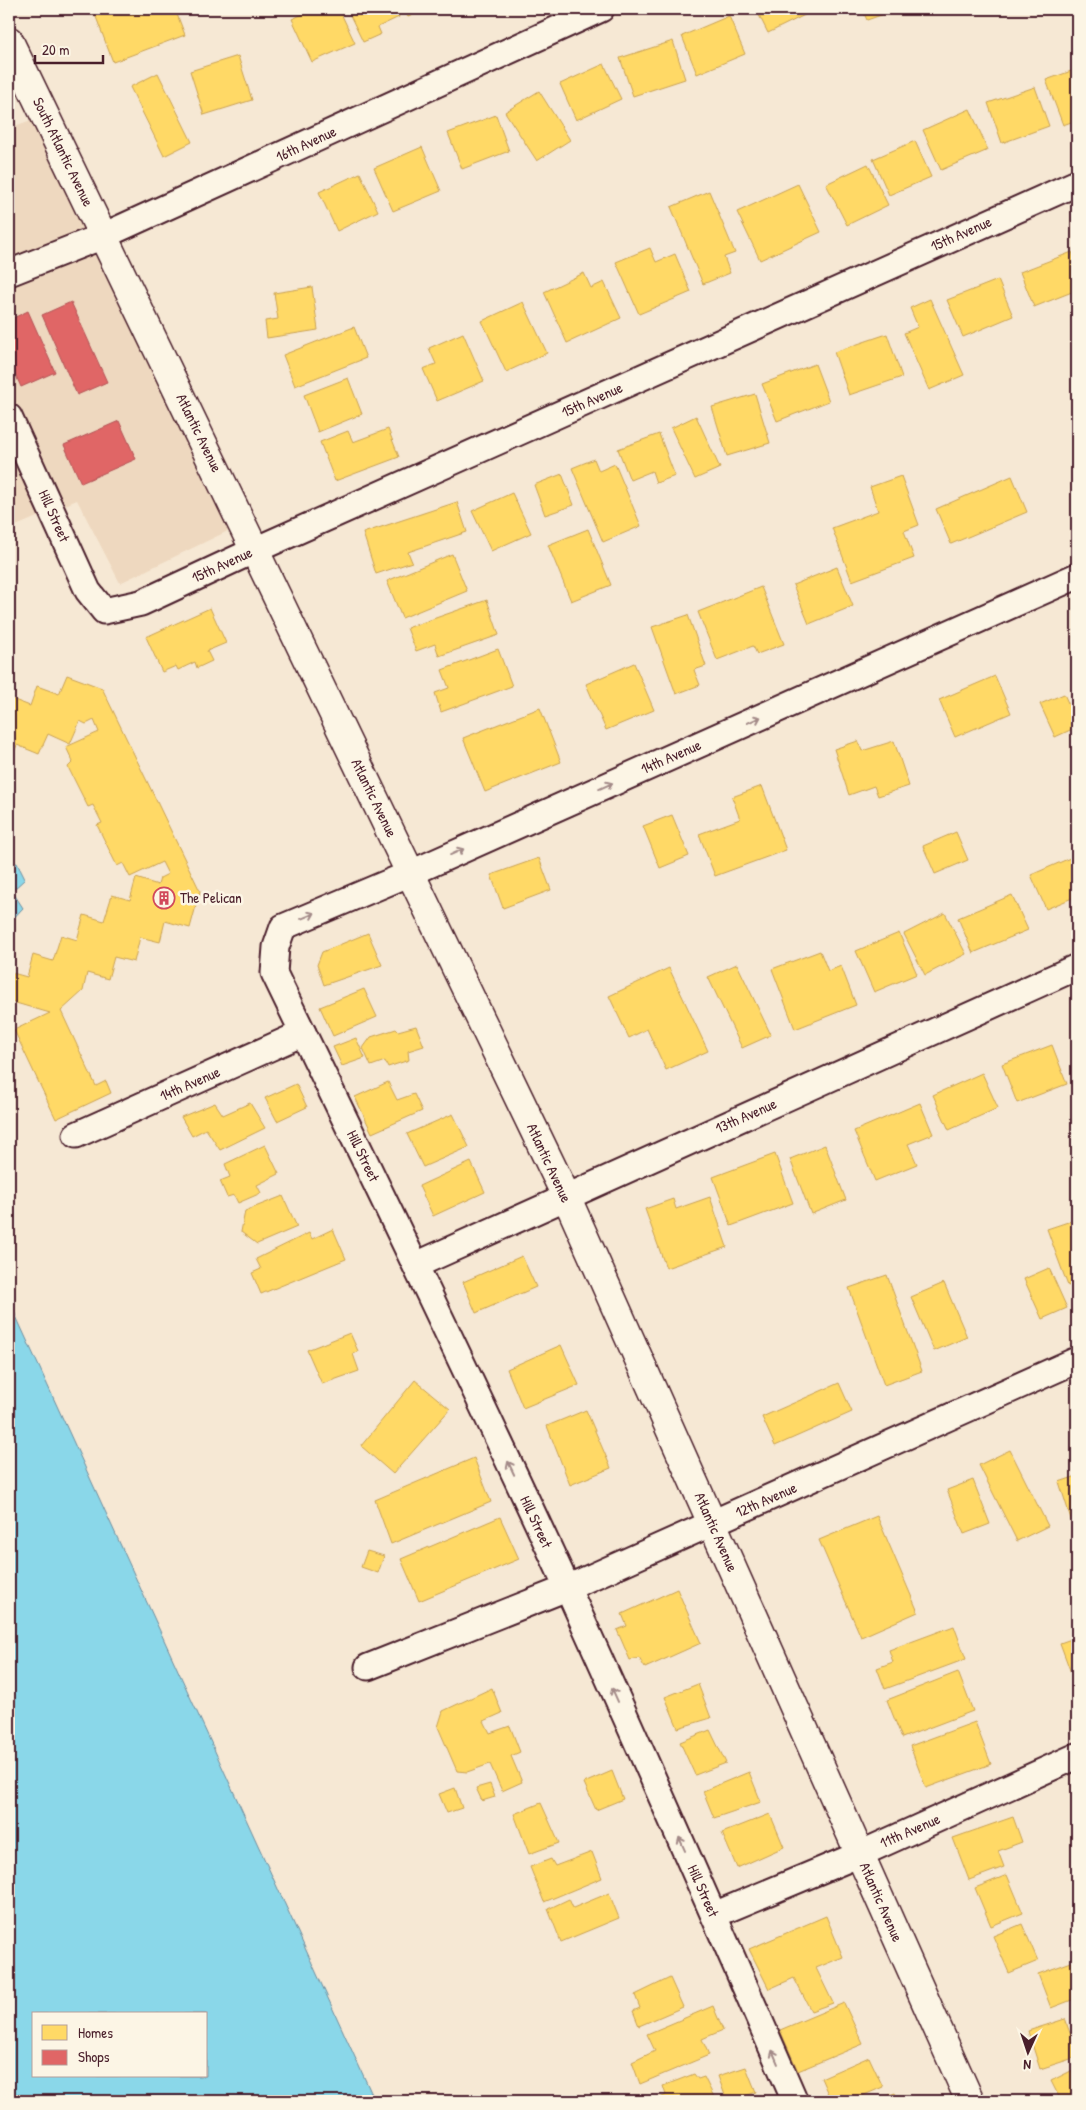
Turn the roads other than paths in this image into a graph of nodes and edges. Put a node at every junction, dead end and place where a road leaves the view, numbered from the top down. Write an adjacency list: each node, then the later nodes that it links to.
1 (600, 9): 4 (street, 16th Avenue)
2 (9, 40): 4 (main road, South Atlantic Avenue)
3 (1077, 183): 7 (street, 15th Avenue)
4 (104, 236): 5 (street, 16th Avenue); 7 (main road, Atlantic Avenue)
5 (9, 272)
6 (9, 417): 9 (street, Hill Street)
7 (255, 550): 9 (street, 15th Avenue); 10 (main road, Atlantic Avenue)
8 (1077, 576): 10 (street, 14th Avenue, one-way to 8)
9 (104, 611)
10 (411, 873): 11 (street, 14th Avenue, one-way to 10); 15 (main road, Atlantic Avenue)
11 (276, 947): 13 (street, Hill Street)
12 (1077, 967): 15 (street, 13th Avenue)
13 (303, 1034): 14 (street, 14th Avenue); 16 (street, Hill Street)
14 (76, 1135)
15 (566, 1196): 16 (street, 13th Avenue); 18 (main road, Atlantic Avenue)
16 (416, 1265): 19 (street, Hill Street, one-way to 16)
17 (1077, 1360): 18 (street, 12th Avenue)
18 (712, 1524): 19 (street, 12th Avenue); 22 (main road, Atlantic Avenue)
19 (567, 1588): 20 (street, 12th Avenue); 23 (street, Hill Street, one-way to 19)
20 (368, 1667)
21 (1077, 1756): 22 (street, 11th Avenue)
22 (860, 1854): 23 (street, 11th Avenue); 25 (main road, Atlantic Avenue)
23 (714, 1915): 24 (street, Hill Street, one-way to 23)
24 (795, 2101)
25 (970, 2101)

